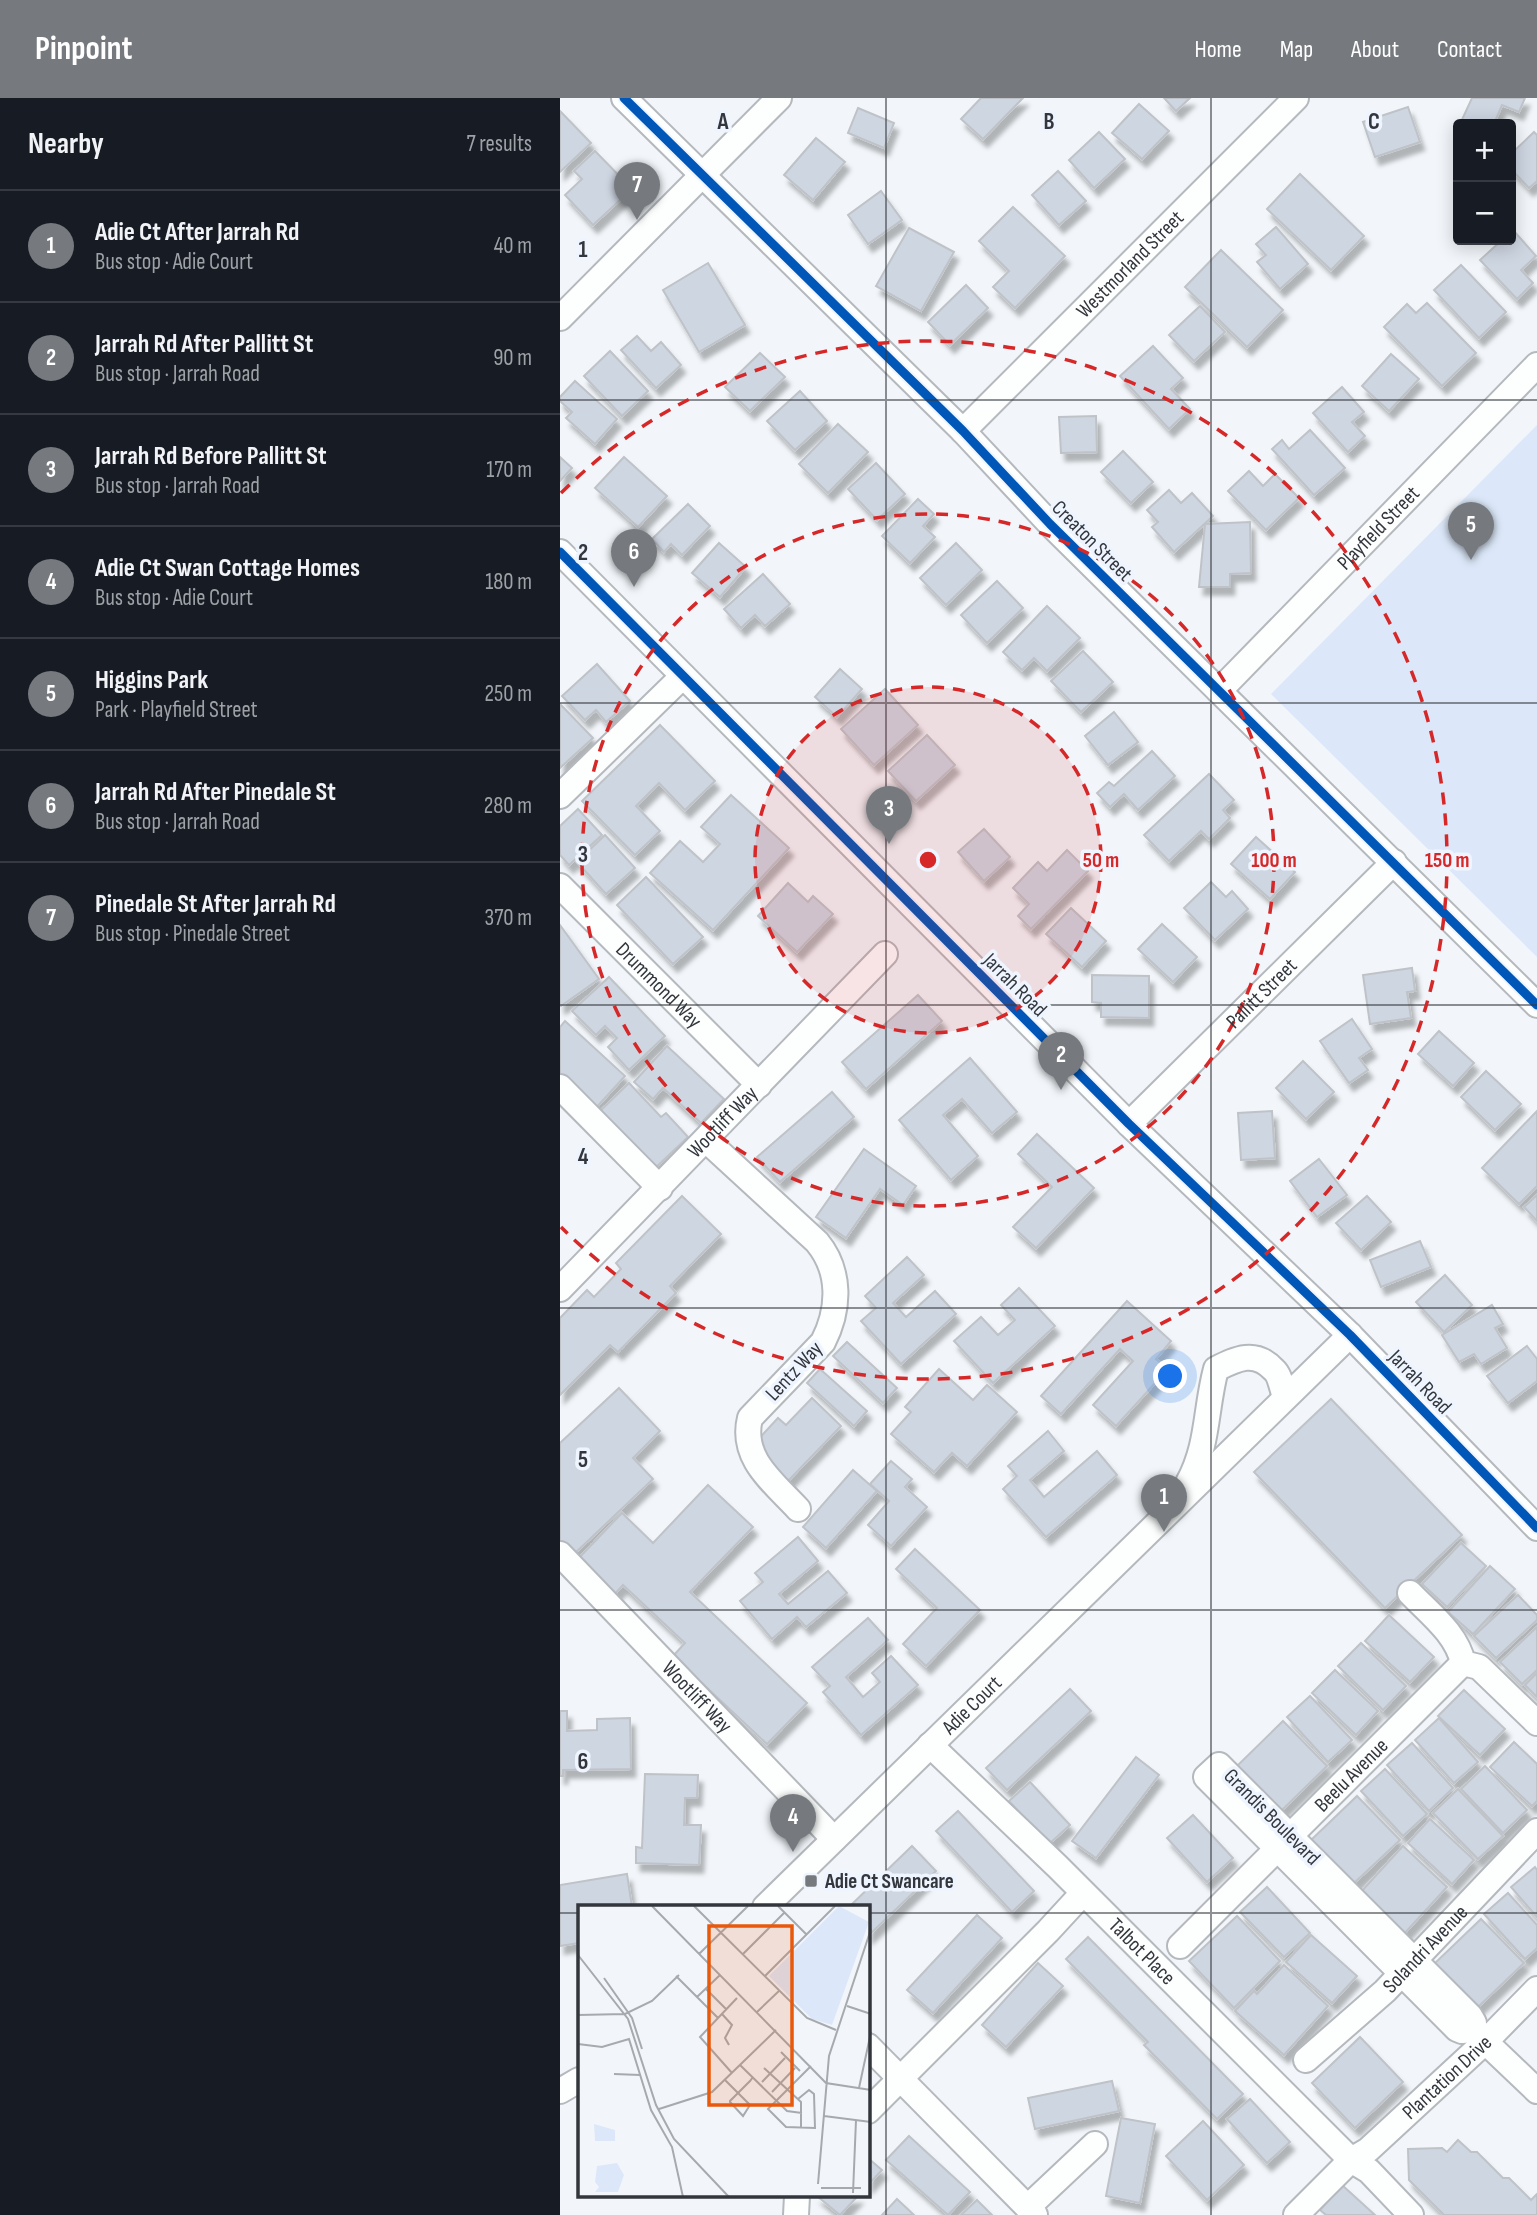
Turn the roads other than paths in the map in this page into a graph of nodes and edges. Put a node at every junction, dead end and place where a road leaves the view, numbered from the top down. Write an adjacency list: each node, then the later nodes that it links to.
1 (624, 98): 4 (street, Creaton Street)
2 (779, 98): 4 (street)
3 (1296, 98): 7 (street, Westmorland Street)
4 (702, 175): 5 (street); 7 (street, Creaton Street)
5 (560, 318)
6 (1537, 365): 10 (street, Playfield Street)
7 (963, 431): 10 (street, Creaton Street)
8 (560, 552): 9 (street, Jarrah Road)
9 (683, 676): 11 (street); 18 (street, Jarrah Road)
10 (1219, 691): 12 (street, Creaton Street)
11 (560, 796)
12 (1394, 862): 15 (street, Creaton Street); 18 (street, Pallitt Street)
13 (560, 886): 16 (street, Drummond Way)
14 (885, 954): 16 (street, Wootliff Way)
15 (1537, 1005)
16 (759, 1085): 19 (street, Wootliff Way)
17 (560, 1087): 20 (street)
18 (1129, 1124): 22 (street, Jarrah Road)
19 (706, 1140): 20 (street, Wootliff Way); 25 (street, Lentz Way)
20 (660, 1188): 21 (street, Wootliff Way)
21 (560, 1289)
22 (1350, 1335): 23 (street, Adie Court); 26 (street, Jarrah Road)
23 (1285, 1396): 24 (street, Adie Court); 24 (street, Adie Court)
24 (1177, 1502): 31 (street, Adie Court)
25 (798, 1509)
26 (1537, 1528)
27 (560, 1554): 33 (street, Wootliff Way)
28 (1410, 1593): 29 (street)
29 (1463, 1663): 30 (street); 34 (street, Beelu Avenue)
30 (1537, 1723)
31 (930, 1745): 33 (street, Adie Court); 35 (street, Talbot Place)
32 (1537, 1831): 38 (street, Solandri Avenue)
33 (834, 1839): 36 (street, Adie Court)
34 (1285, 1842): 37 (street, Beelu Avenue); 38 (street, Grandis Boulevard)
35 (1083, 1893): 43 (street); 49 (street, Talbot Place)
36 (767, 1905)
37 (1180, 1947)
38 (1408, 1967): 40 (street, Grandis Boulevard); 42 (street, Solandri Avenue)
39 (1537, 1989): 40 (street, Plantation Drive)
40 (1479, 2035): 46 (street, Grandis Boulevard); 49 (street, Plantation Drive)
41 (870, 2048): 43 (street)
42 (1306, 2060)
43 (902, 2078): 47 (street); 50 (street)
44 (578, 2081): 45 (street)
45 (560, 2091)
46 (1537, 2091)
47 (870, 2109)
48 (1095, 2144): 50 (street)
49 (1351, 2160): 51 (street, Plantation Drive); 52 (street, Talbot Place)
50 (1032, 2211)
51 (1296, 2215)
52 (1411, 2215)

